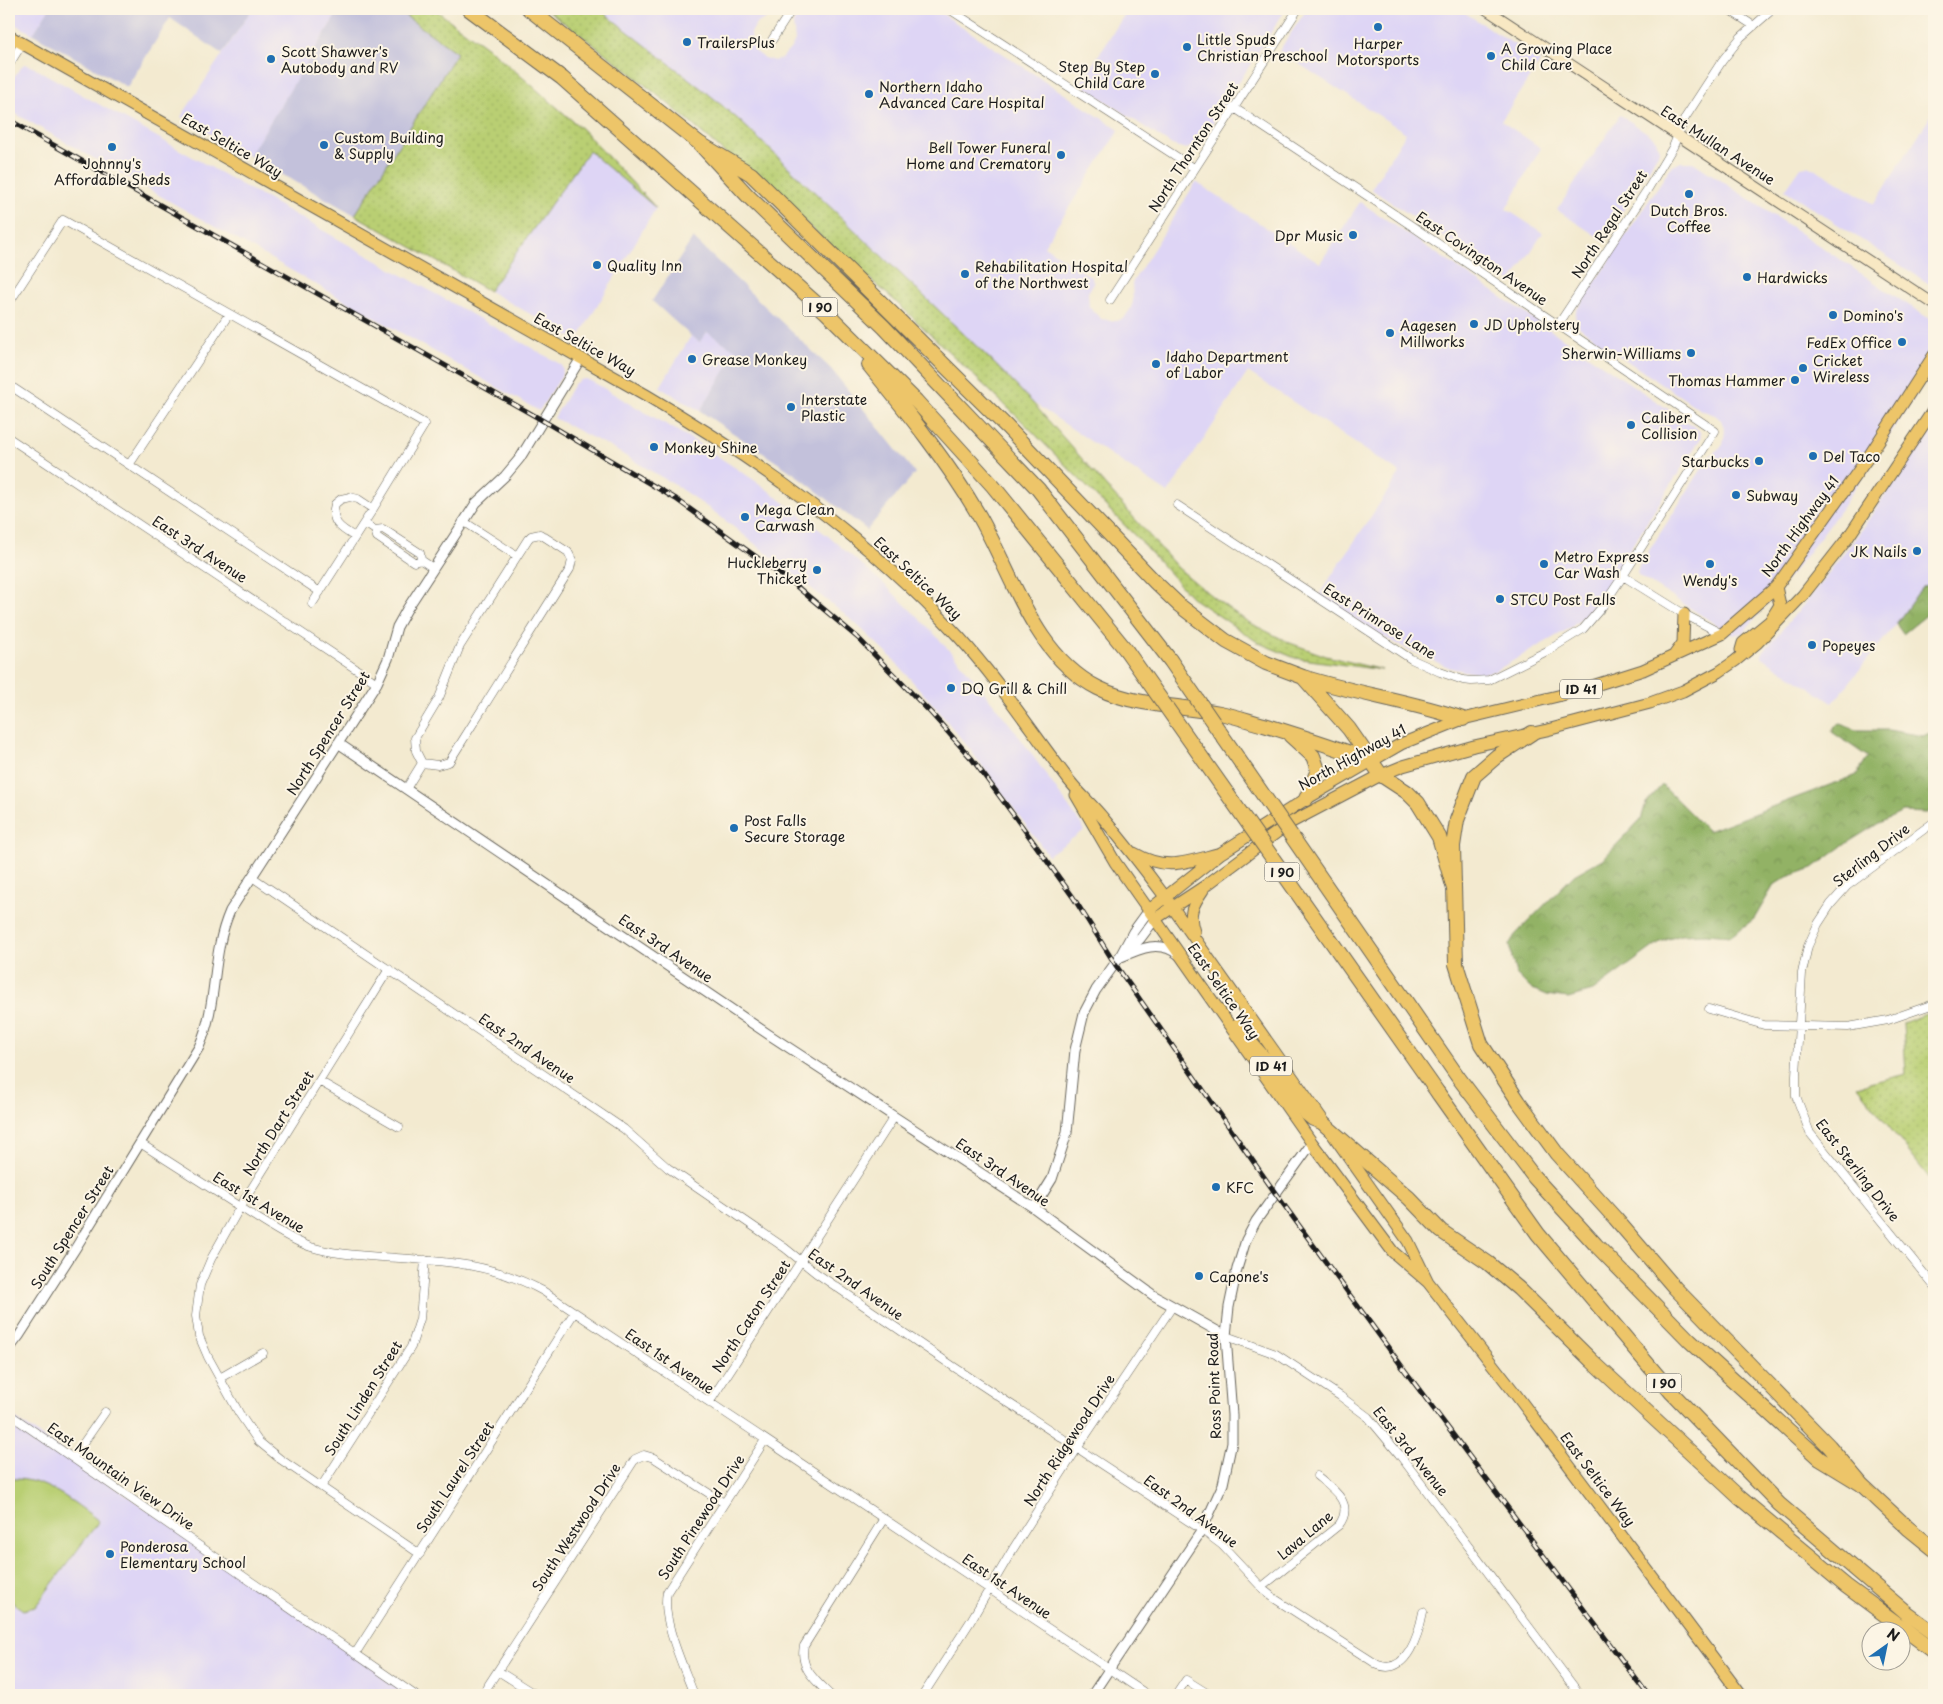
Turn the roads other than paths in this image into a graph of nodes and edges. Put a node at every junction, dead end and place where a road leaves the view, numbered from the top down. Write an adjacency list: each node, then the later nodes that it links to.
1 (469, 9): 21 (highway, I 90)
2 (529, 9): 16 (highway, I 90)
3 (792, 9): 11 (street)
4 (948, 9): 17 (street)
5 (1298, 9): 14 (street, North Thornton Street)
6 (1486, 9): 15 (main road, East Mullan Avenue)
7 (1728, 9): 9 (street)
8 (1773, 9): 9 (street, North Regal Street)
9 (1754, 26): 15 (street, North Regal Street)
10 (9, 36): 12 (main road, East Seltice Way)
11 (772, 40)
12 (22, 44): 13 (street); 25 (main road, East Seltice Way)
13 (9, 65)
14 (1233, 107): 17 (street, North Thornton Street); 23 (street, East Covington Avenue)
15 (1677, 135): 20 (main road, East Mullan Avenue); 23 (street, North Regal Street)
16 (699, 143): 46 (highway); 99 (highway, I 90, bridge)
17 (1194, 168): 18 (street, North Thornton Street)
18 (1110, 300)
19 (9, 303): 22 (street)
20 (1934, 304)
21 (826, 312): 49 (highway); 109 (highway, I 90, bridge)
22 (230, 314): 30 (street); 32 (street)
23 (1558, 325): 28 (street, East Covington Avenue)
24 (1934, 355): 39 (main road, North Highway 41 / ID 41)
25 (581, 358): 33 (street, North Spencer Street); 55 (main road, East Seltice Way)
26 (9, 385): 30 (street)
27 (1934, 409): 44 (main road, North Highway 41 / ID 41)
28 (1716, 431): 38 (street, East Primrose Lane)
29 (9, 438): 47 (street, East 3rd Avenue)
30 (129, 465): 40 (street)
31 (1177, 505): 38 (street, East Primrose Lane)
32 (373, 509): 34 (street); 35 (street)
33 (463, 522): 36 (street); 37 (street, North Spencer Street)
34 (364, 523): 35 (street); 37 (street)
35 (355, 537): 40 (street)
36 (517, 556): 53 (street); 53 (street)
37 (433, 568): 47 (street, North Spencer Street)
38 (1623, 576): 42 (street)
39 (1776, 587): 43 (main road, North Highway 41 / ID 41); 44 (main road)
40 (320, 592): 41 (street)
41 (312, 604)
42 (1684, 614): 43 (street); 45 (main road)
43 (1722, 634): 45 (main road, North Highway 41 / ID 41)
44 (1743, 654): 50 (main road, North Highway 41 / ID 41)
45 (1674, 655): 48 (main road, North Highway 41 / ID 41)
46 (1303, 677): 48 (highway); 52 (highway)
47 (377, 683): 51 (street, North Spencer Street)
48 (1463, 719): 52 (main road, North Highway 41 / ID 41)
49 (1285, 732): 52 (highway); 57 (highway)
50 (1532, 734): 54 (main road, North Highway 41 / ID 41); 63 (highway)
51 (338, 743): 56 (street, East 3rd Avenue); 61 (street, North Spencer Street)
52 (1371, 761): 54 (highway); 57 (main road, North Highway 41 / ID 41)
53 (422, 763): 56 (street)
54 (1381, 775): 62 (main road, North Highway 41 / ID 41); 63 (highway)
55 (1066, 778): 59 (main road, East Seltice Way); 65 (main road, East Seltice Way)
56 (406, 789): 75 (street, East 3rd Avenue)
57 (1306, 799): 60 (main road, North Highway 41 / ID 41)
58 (1934, 822): 73 (street, Sterling Drive)
59 (1131, 851): 60 (main road); 64 (main road, East Seltice Way)
60 (1221, 853): 64 (main road, North Highway 41 / ID 41)
61 (252, 877): 69 (street, East 2nd Avenue); 78 (street, North Spencer Street)
62 (1205, 886): 64 (main road, North Highway 41 / ID 41); 66 (main road)
63 (1454, 889): 99 (highway)
64 (1169, 902): 65 (main road); 66 (main road, East Seltice Way)
65 (1152, 915): 67 (main road, East Seltice Way / ID 41); 68 (street)
66 (1199, 943): 76 (main road, East Seltice Way)
67 (1182, 957): 68 (street); 71 (main road, East Seltice Way / ID 41)
68 (1119, 958): 81 (street)
69 (388, 969): 74 (street, North Dart Street); 83 (street, East 2nd Avenue)
70 (1934, 1004): 73 (street)
71 (1216, 1005): 76 (main road, ID 41); 79 (main road, East Seltice Way)
72 (1709, 1010): 73 (street)
73 (1798, 1026): 85 (street, East Sterling Drive)
74 (319, 1081): 77 (street); 80 (street, North Dart Street)
75 (894, 1117): 81 (street, East 3rd Avenue); 83 (street, North Caton Street)
76 (1326, 1125): 79 (main road, Ross Point Road); 84 (main road, East Seltice Way); 110 (highway)
77 (399, 1127)
78 (140, 1143): 80 (street, East 1st Avenue); 89 (street, South Spencer Street)
79 (1312, 1143): 84 (main road, East Seltice Way); 88 (street, Ross Point Road)
80 (240, 1207): 82 (street, East 1st Avenue); 91 (street, North Dart Street)
81 (1034, 1208): 86 (street, East 3rd Avenue)
82 (426, 1260): 87 (street, East 1st Avenue); 100 (street, South Linden Street)
83 (801, 1261): 92 (street, North Caton Street); 96 (street, East 2nd Avenue)
84 (1428, 1282): 125 (main road, East Seltice Way)
85 (1934, 1286)
86 (1172, 1307): 88 (street, East 3rd Avenue); 96 (street, North Ridgewood Drive)
87 (574, 1312): 92 (street, East 1st Avenue); 105 (street, South Laurel Street)
88 (1226, 1336): 103 (street, Ross Point Road); 124 (street, East 3rd Avenue)
89 (9, 1349)
90 (262, 1353): 91 (street)
91 (220, 1378): 100 (street, North Dart Street)
92 (709, 1403): 95 (street, East 1st Avenue)
93 (105, 1412): 97 (street)
94 (9, 1414): 97 (street, East Mountain View Drive)
95 (766, 1440): 101 (street, South Pinewood Drive); 102 (street, East 1st Avenue)
96 (1078, 1447): 103 (street, East 2nd Avenue); 107 (street, North Ridgewood Drive)
97 (73, 1458): 111 (street, East Mountain View Drive)
98 (1317, 1476): 106 (street, Lava Lane)
99 (1861, 1484): 104 (highway, I 90)
100 (321, 1487): 105 (street, North Dart Street)
101 (724, 1503): 113 (street, South Westwood Drive); 117 (street, South Pinewood Drive)
102 (883, 1520): 107 (street, East 1st Avenue); 118 (street)
103 (1202, 1530): 106 (street, East 2nd Avenue); 112 (street, Ross Point Road)
104 (1934, 1548)
105 (420, 1554): 111 (street, South Laurel Street)
106 (1263, 1586): 108 (street, East 2nd Avenue)
107 (990, 1589): 112 (street, East 1st Avenue); 119 (street, North Ridgewood Drive)
108 (1423, 1612)
109 (1934, 1633)
110 (1934, 1651)
111 (356, 1654): 114 (street, East Mountain View Drive)
112 (1109, 1670): 120 (street, Ross Point Road); 121 (street, East 1st Avenue)
113 (498, 1671): 115 (street, South Westwood Drive); 116 (street)
114 (415, 1695)
115 (482, 1695)
116 (536, 1695)
117 (694, 1695)
118 (830, 1695)
119 (923, 1695)
120 (1092, 1695)
121 (1148, 1695)
122 (1176, 1695): 123 (street)
123 (1210, 1695)
124 (1580, 1695)
125 (1741, 1695)

